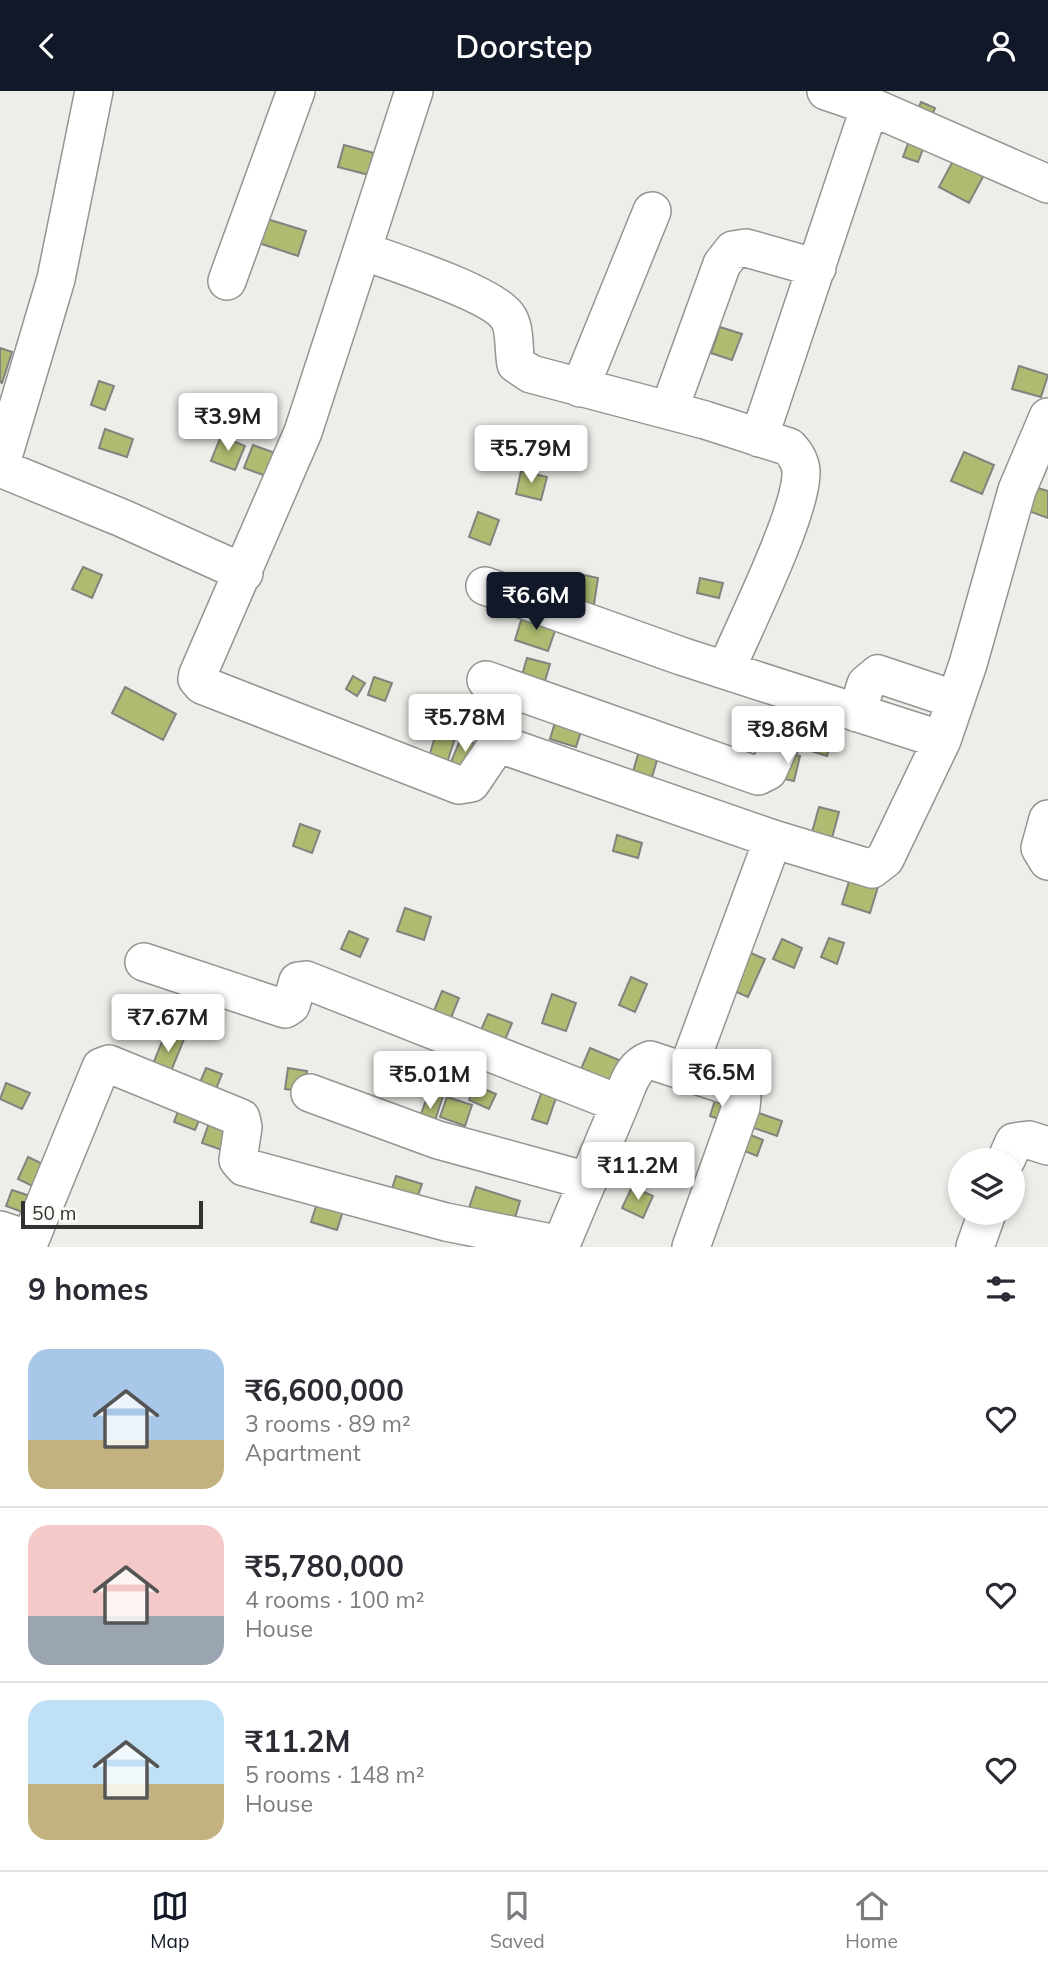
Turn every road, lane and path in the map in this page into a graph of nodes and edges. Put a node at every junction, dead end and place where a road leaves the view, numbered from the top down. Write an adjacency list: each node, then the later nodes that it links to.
1 (94, 91): 15 (street)
2 (296, 91): 10 (street)
3 (414, 91): 8 (street)
4 (826, 91): 5 (street)
5 (870, 106): 6 (street); 9 (street)
6 (1048, 184)
7 (652, 211): 11 (street)
8 (363, 251): 11 (street); 16 (street)
9 (817, 268): 12 (street); 14 (street)
10 (227, 281)
11 (580, 388): 12 (street)
12 (669, 410): 14 (street)
13 (1048, 417): 21 (street)
14 (759, 438): 18 (street)
15 (0, 468): 16 (street)
16 (244, 573): 25 (street)
17 (485, 586): 18 (street)
18 (726, 670): 20 (street)
19 (486, 680): 20 (street)
20 (802, 695): 22 (street)
21 (956, 700): 22 (street); 23 (street)
22 (857, 713): 23 (street)
23 (942, 740): 25 (street)
24 (1048, 819): 26 (street)
25 (774, 839): 28 (street)
26 (1048, 861)
27 (145, 962): 30 (street)
28 (687, 1071): 30 (street); 37 (street)
29 (310, 1093): 33 (street)
30 (620, 1104): 33 (street)
31 (1048, 1146): 32 (street)
32 (1011, 1148)
33 (588, 1181): 36 (street)
34 (983, 1225): 38 (street)
35 (0, 1230): 36 (street)
36 (561, 1246)
37 (691, 1247)
38 (975, 1247)

